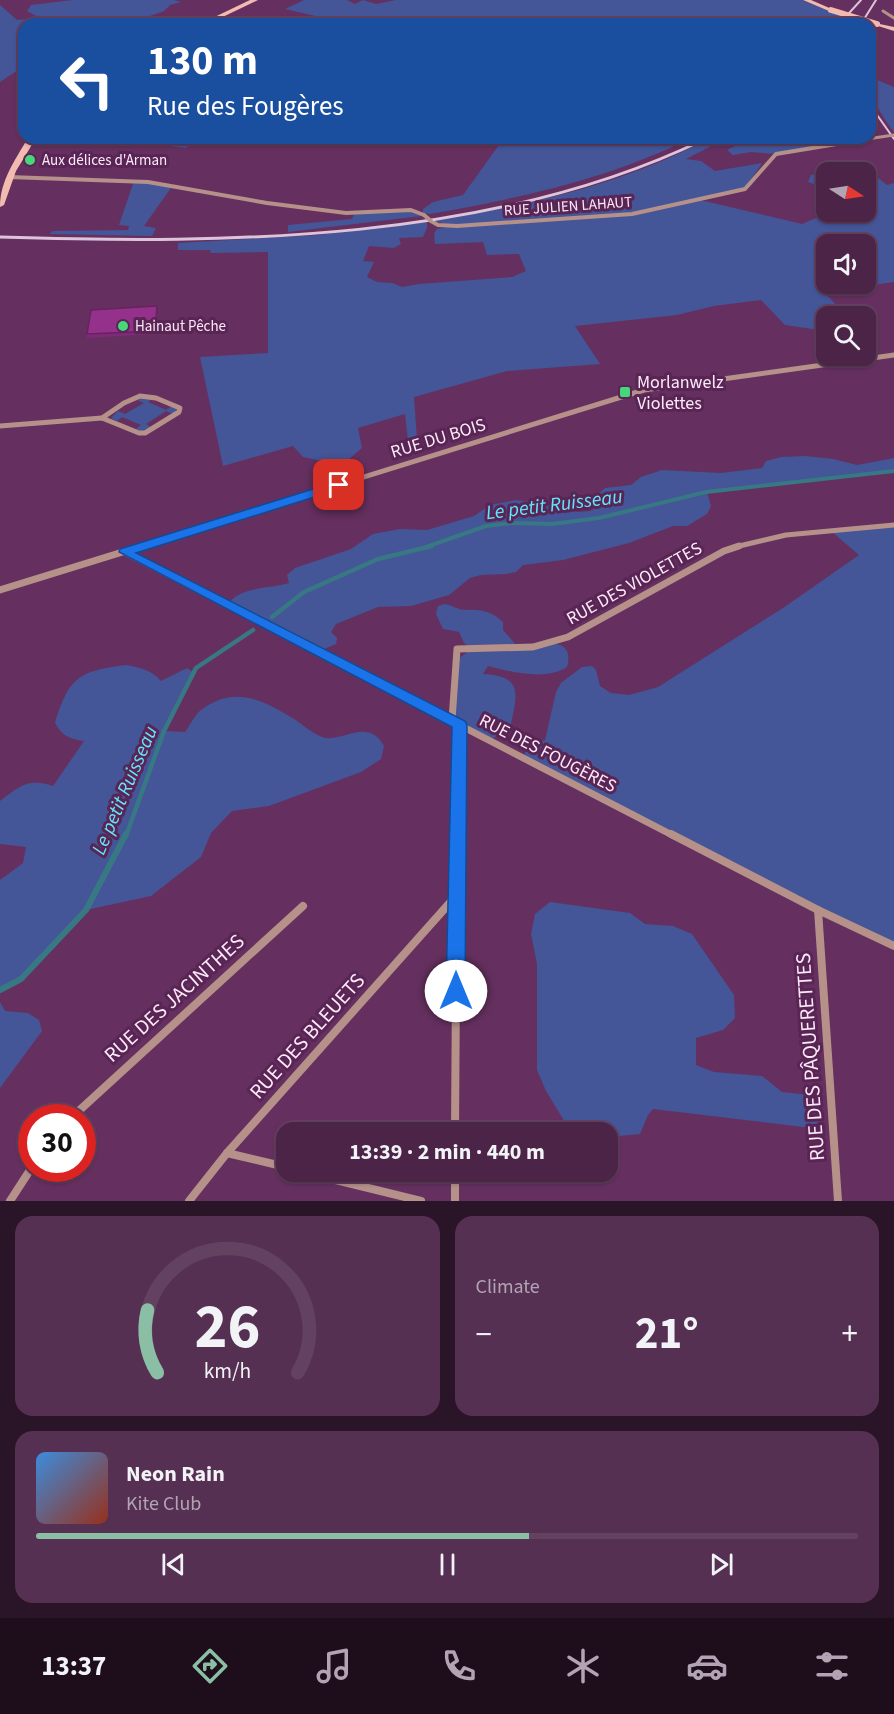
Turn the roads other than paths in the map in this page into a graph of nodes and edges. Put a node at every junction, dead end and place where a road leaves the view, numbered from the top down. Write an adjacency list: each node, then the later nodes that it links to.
1 (255, 0): 4 (street)
2 (806, 0): 5 (street, bridge)
3 (883, 11): 6 (street)
4 (216, 18)
5 (857, 18)
6 (894, 18)
7 (876, 24): 8 (street, bridge)
8 (894, 29)
9 (894, 135): 10 (street, RUE JULIEN LAHAUT, bridge)
10 (876, 138)
11 (28, 144): 13 (street)
12 (837, 144): 13 (street, RUE JULIEN LAHAUT, bridge)
13 (9, 177): 14 (street)
14 (0, 205)
15 (894, 355): 19 (street, RUE DU BOIS)
16 (102, 418): 16 (street); 17 (street)
17 (0, 426)
18 (894, 525): 21 (street, RUE DES VIOLETTES)
19 (125, 552): 20 (street, RUE DU BOIS); 21 (street, RUE DES FOUGÈRES)
20 (0, 590)
21 (452, 720): 22 (street, RUE DES FOUGÈRES)
22 (460, 725): 23 (street); 25 (street, RUE DES FOUGÈRES)
23 (456, 897): 28 (street); 29 (street, RUE DES BLEUETS)
24 (303, 906): 27 (street, RUE DES JACINTHES)
25 (818, 910): 26 (street, RUE DES FOUGÈRES); 38 (street, RUE DES PÂQUERETTES)
26 (894, 946)
27 (85, 1104)
28 (455, 1122)
29 (227, 1153): 30 (street); 35 (street, RUE DES BLEUETS)
30 (276, 1165)
31 (22, 1182): 34 (street)
32 (344, 1182): 36 (street)
33 (455, 1182): 37 (street)
34 (10, 1201)
35 (189, 1201)
36 (421, 1201)
37 (455, 1201)
38 (838, 1201)

